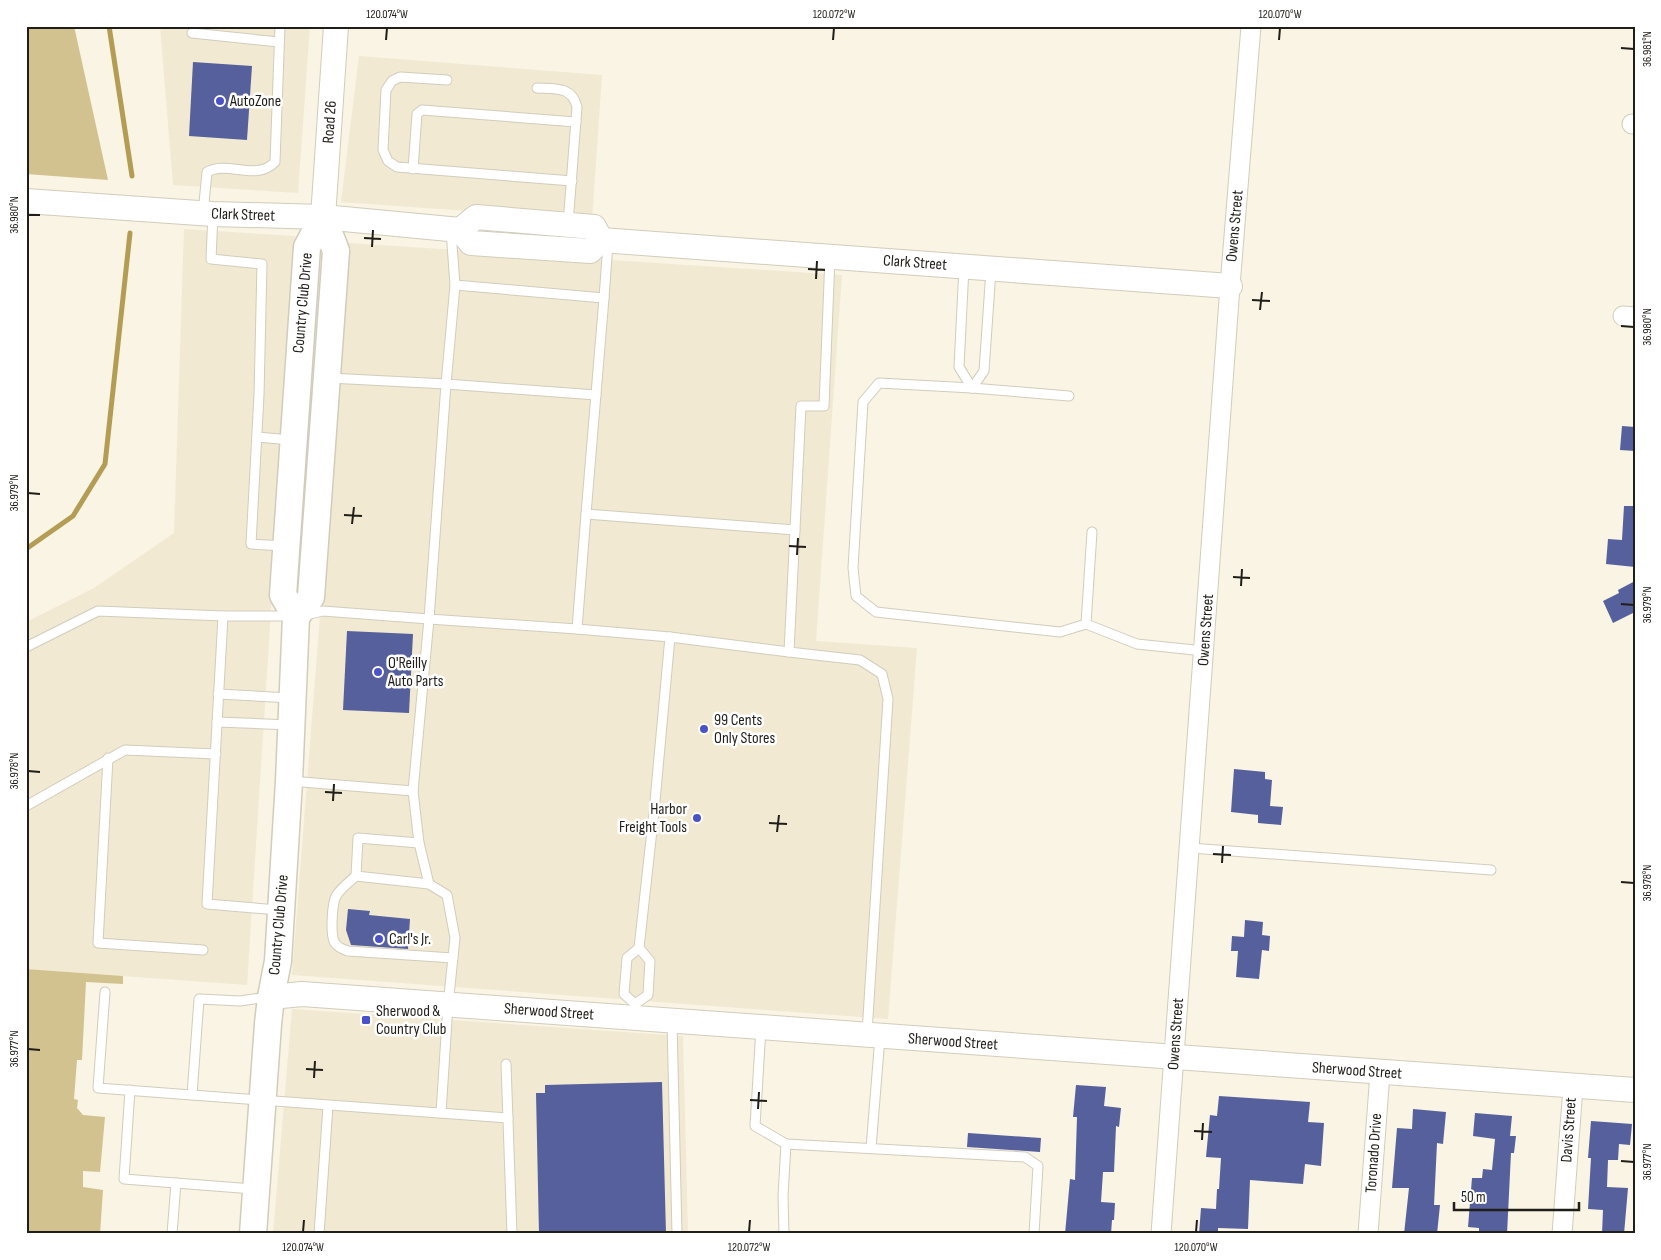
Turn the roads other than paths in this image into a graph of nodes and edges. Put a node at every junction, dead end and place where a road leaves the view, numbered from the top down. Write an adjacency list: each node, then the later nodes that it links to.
1 (280, 26): 5 (lane)
2 (336, 26): 13 (street, Road 26)
3 (1251, 26): 22 (street, Owens Street)
4 (192, 33): 5 (lane)
5 (279, 42): 12 (lane)
6 (447, 80): 9 (lane)
7 (537, 88): 8 (lane)
8 (576, 122): 9 (lane); 10 (lane)
9 (413, 169): 10 (lane)
10 (572, 181): 14 (lane)
11 (26, 201): 12 (street, Clark Street)
12 (208, 214): 13 (street, Clark Street); 29 (lane)
13 (324, 217): 15 (street, Clark Street); 24 (main road, Country Club Drive); 30 (main road, Country Club Drive)
14 (568, 225): 15 (street); 16 (street); 17 (street)
15 (455, 229): 17 (street, Clark Street); 21 (lane)
16 (605, 240): 17 (street, Clark Street); 18 (street, Clark Street); 23 (lane)
17 (487, 244)
18 (830, 257): 19 (street, Clark Street); 32 (lane)
19 (964, 266): 20 (street, Clark Street); 26 (lane)
20 (992, 268): 22 (street, Clark Street); 26 (lane)
21 (455, 285): 23 (lane); 25 (lane)
22 (1230, 286): 42 (street, Owens Street)
23 (604, 298): 27 (lane)
24 (326, 378): 25 (lane); 36 (main road, Country Club Drive)
25 (446, 384): 27 (lane); 37 (lane)
26 (972, 388): 28 (lane); 38 (lane)
27 (596, 395): 31 (lane)
28 (1069, 396)
29 (256, 437): 30 (lane); 34 (lane)
30 (293, 440): 34 (main road, Country Club Drive)
31 (586, 514): 32 (lane); 39 (lane)
32 (795, 530): 43 (lane)
33 (1092, 532): 38 (lane)
34 (286, 546): 36 (main road, Country Club Drive)
35 (223, 616): 36 (lane); 41 (lane); 44 (lane)
36 (296, 616): 37 (lane); 45 (main road, Country Club Drive)
37 (429, 619): 39 (lane); 51 (lane)
38 (1086, 624): 42 (lane)
39 (577, 629): 40 (lane)
40 (670, 637): 43 (lane); 59 (lane)
41 (26, 647)
42 (1204, 651): 54 (street, Owens Street)
43 (789, 652): 68 (lane)
44 (218, 694): 45 (lane); 46 (lane)
45 (293, 698): 47 (main road, Country Club Drive)
46 (217, 722): 47 (lane); 48 (lane)
47 (292, 725): 50 (main road, Country Club Drive)
48 (216, 754): 49 (lane); 58 (lane)
49 (108, 758): 52 (lane); 60 (lane)
50 (289, 781): 51 (lane); 58 (main road, Country Club Drive)
51 (414, 791): 53 (lane)
52 (26, 806)
53 (419, 843): 56 (lane); 57 (lane)
54 (1190, 848): 55 (lane); 69 (street, Owens Street)
55 (1490, 870)
56 (356, 876): 57 (lane); 61 (lane)
57 (429, 884): 61 (lane)
58 (281, 911): 63 (main road, Country Club Drive)
59 (639, 948): 65 (lane); 65 (lane)
60 (203, 950)
61 (453, 958): 64 (lane)
62 (105, 992): 73 (lane)
63 (271, 997): 64 (street, Sherwood Street); 75 (lane); 76 (main road, Country Club Drive)
64 (448, 1005): 65 (street, Sherwood Street); 78 (lane)
65 (635, 1011): 66 (street, Sherwood Street)
66 (672, 1021): 67 (street, Sherwood Street); 88 (lane)
67 (760, 1028): 68 (street, Sherwood Street); 80 (lane)
68 (874, 1036): 69 (street, Sherwood Street); 81 (lane)
69 (1174, 1058): 71 (street, Sherwood Street); 91 (street, Owens Street)
70 (506, 1064): 79 (lane)
71 (1380, 1073): 72 (street, Sherwood Street); 92 (street, Toronado Drive)
72 (1572, 1087): 74 (street, Sherwood Street); 93 (street, Davis Street)
73 (130, 1090): 75 (lane); 82 (lane)
74 (1635, 1090)
75 (192, 1095): 76 (lane)
76 (262, 1101): 77 (lane); 83 (main road, Country Club Drive)
77 (328, 1106): 78 (lane); 86 (lane)
78 (440, 1113): 79 (lane)
79 (508, 1118): 87 (lane)
80 (786, 1144): 81 (lane); 89 (lane)
81 (871, 1148): 90 (lane)
82 (176, 1183): 83 (lane); 84 (lane)
83 (256, 1189): 85 (main road, Country Club Drive)
84 (172, 1234)
85 (253, 1234)
86 (319, 1234)
87 (512, 1234)
88 (677, 1234)
89 (784, 1234)
90 (1034, 1234)
91 (1161, 1234)
92 (1368, 1234)
93 (1562, 1234)

